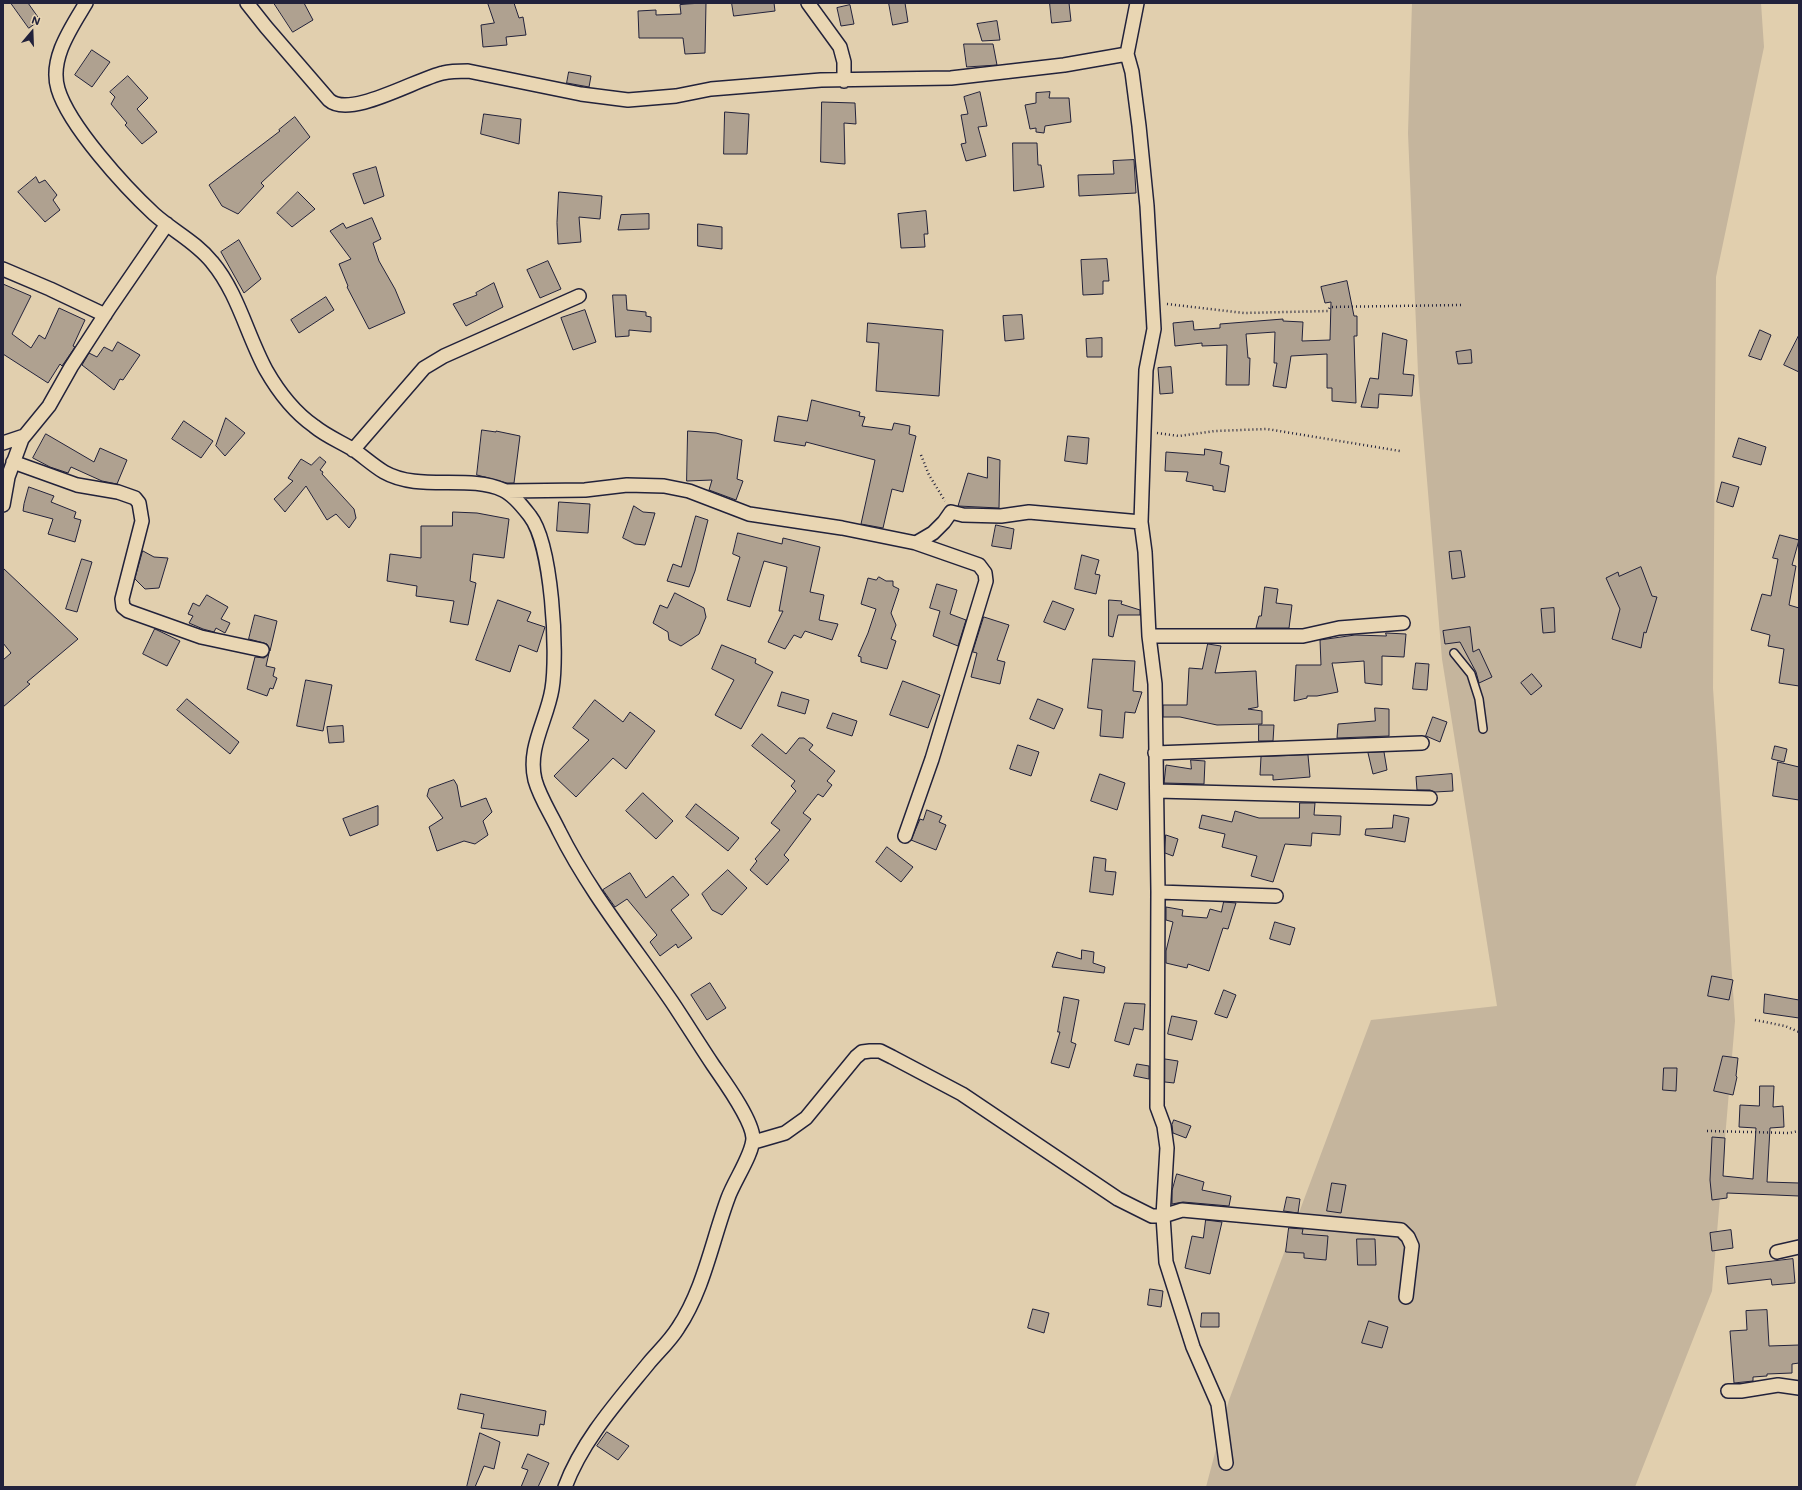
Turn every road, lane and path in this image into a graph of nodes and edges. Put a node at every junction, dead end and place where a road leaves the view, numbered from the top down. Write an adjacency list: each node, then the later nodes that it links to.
1 (86, 3): 7 (street)
2 (247, 3): 6 (street)
3 (808, 3): 6 (street)
4 (1137, 3): 5 (street)
5 (1127, 54): 6 (street); 10 (street)
6 (844, 81)
7 (167, 224): 12 (street); 16 (street)
8 (3, 269): 12 (street)
9 (579, 296): 16 (street)
10 (1153, 303): 11 (path); 13 (street)
11 (1461, 305)
12 (105, 315): 14 (street)
13 (1145, 432): 17 (path); 23 (street)
14 (24, 436): 15 (street); 19 (street)
15 (3, 443)
16 (353, 450): 20 (street)
17 (1400, 451)
18 (921, 455): 22 (path)
19 (13, 462): 21 (street); 27 (street)
20 (507, 491): 24 (street); 41 (street)
21 (3, 505)
22 (951, 512): 23 (street); 24 (street)
23 (1141, 522): 26 (street)
24 (916, 543): 34 (street)
25 (1403, 623): 26 (street)
26 (1149, 636): 31 (street)
27 (262, 650)
28 (1454, 654): 29 (lane)
29 (1483, 729)
30 (1422, 743): 31 (street)
31 (1155, 753): 32 (street)
32 (1157, 791): 33 (street); 35 (street)
33 (1430, 798)
34 (905, 836)
35 (1158, 892): 36 (street); 42 (street)
36 (1276, 896)
37 (1755, 1020): 38 (path)
38 (1799, 1032)
39 (1707, 1131): 40 (path)
40 (1799, 1131)
41 (754, 1142): 42 (street); 49 (street)
42 (1163, 1216): 45 (street); 48 (street)
43 (1799, 1248): 44 (street)
44 (1777, 1252)
45 (1406, 1297)
46 (1799, 1388): 47 (street)
47 (1728, 1391)
48 (1226, 1462)
49 (565, 1487)

